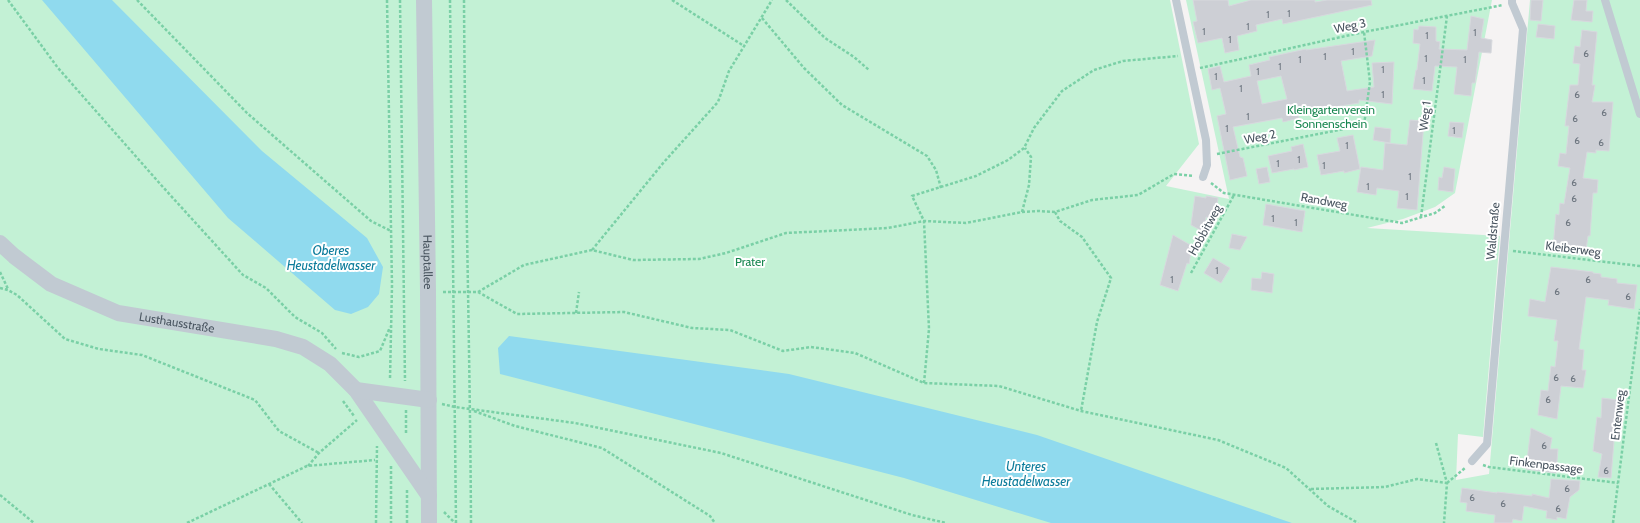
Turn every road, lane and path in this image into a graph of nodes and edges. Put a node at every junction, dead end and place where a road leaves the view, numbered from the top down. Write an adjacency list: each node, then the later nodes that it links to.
1 (8, 0): 49 (path)
2 (137, 0): 32 (path)
3 (387, 0): 32 (path)
4 (400, 0): 54 (path)
5 (424, 0): 41 (street, Hauptallee)
6 (450, 0): 42 (path)
7 (464, 0): 45 (path)
8 (672, 0): 17 (path)
9 (772, 0): 15 (path)
10 (786, 0): 19 (path)
11 (1176, 0): 18 (lane)
12 (1604, 0): 21 (lane)
13 (1512, 2): 14 (path, Weg 3); 34 (lane, Waldstraße)
14 (1447, 16): 16 (path, Weg 3); 30 (path, Weg 1)
15 (762, 18): 17 (path); 25 (path)
16 (1364, 32): 20 (path, Weg 3); 23 (path, Weg 2)
17 (744, 46): 35 (path)
18 (1188, 55): 20 (lane); 22 (path)
19 (869, 70)
20 (1192, 70): 23 (lane)
21 (1640, 114)
22 (1024, 148): 25 (path); 28 (path)
23 (1207, 156): 24 (lane)
24 (1203, 177): 26 (path, Randweg); 29 (path)
25 (941, 188): 31 (path)
26 (1234, 195): 30 (path, Randweg); 38 (path, Hobbitweg)
27 (1445, 206): 30 (path, Randweg)
28 (1022, 212): 29 (path); 31 (path)
29 (1055, 212): 58 (path)
30 (1421, 217)
31 (924, 220): 35 (path); 51 (path)
32 (391, 231): 48 (path)
33 (0, 243): 52 (street, Lusthausstraße)
34 (1504, 248): 36 (path, Kleiberweg); 65 (lane, Waldstraße)
35 (592, 250): 43 (path)
36 (1640, 266)
37 (0, 272): 40 (path)
38 (1191, 273)
39 (0, 288): 40 (path)
40 (8, 290): 63 (path)
41 (428, 291): 42 (path); 55 (street, Hauptallee)
42 (454, 292): 45 (path); 56 (path)
43 (478, 292): 45 (path); 47 (path)
44 (579, 292): 47 (path)
45 (467, 293): 57 (path)
46 (1640, 309): 70 (path, Entenweg)
47 (576, 313): 51 (path)
48 (391, 325): 49 (path); 53 (path)
49 (339, 353): 50 (path)
50 (342, 359)
51 (924, 383): 58 (path)
52 (356, 390): 53 (street); 60 (street, Lusthausstraße)
53 (389, 394): 54 (street)
54 (406, 396): 55 (street); 66 (path)
55 (429, 400): 56 (path); 73 (street, Hauptallee)
56 (455, 408): 57 (path); 81 (path)
57 (470, 409): 82 (path); 83 (path); 84 (path)
58 (1081, 411): 71 (path)
59 (357, 420): 63 (path)
60 (381, 427): 61 (street, Lusthausstraße); 64 (path)
61 (391, 440): 66 (street, Lusthausstraße); 78 (path)
62 (1436, 443): 68 (path)
63 (319, 453): 67 (path)
64 (376, 460): 67 (path); 77 (path)
65 (1472, 462): 68 (path); 70 (path, Finkenpassage)
66 (406, 463): 73 (street, Lusthausstraße); 79 (path)
67 (307, 466): 69 (path)
68 (1447, 483): 71 (path); 86 (path)
69 (269, 484): 75 (path); 76 (path)
70 (1618, 484): 87 (path, Entenweg)
71 (1311, 489): 85 (path)
72 (0, 495): 74 (path)
73 (429, 496): 80 (street, Hauptallee)
74 (34, 523)
75 (187, 523)
76 (302, 523)
77 (376, 523)
78 (391, 523)
79 (407, 523)
80 (429, 523)
81 (456, 523)
82 (470, 523)
83 (715, 523)
84 (946, 523)
85 (1358, 523)
86 (1444, 523)
87 (1613, 523)

